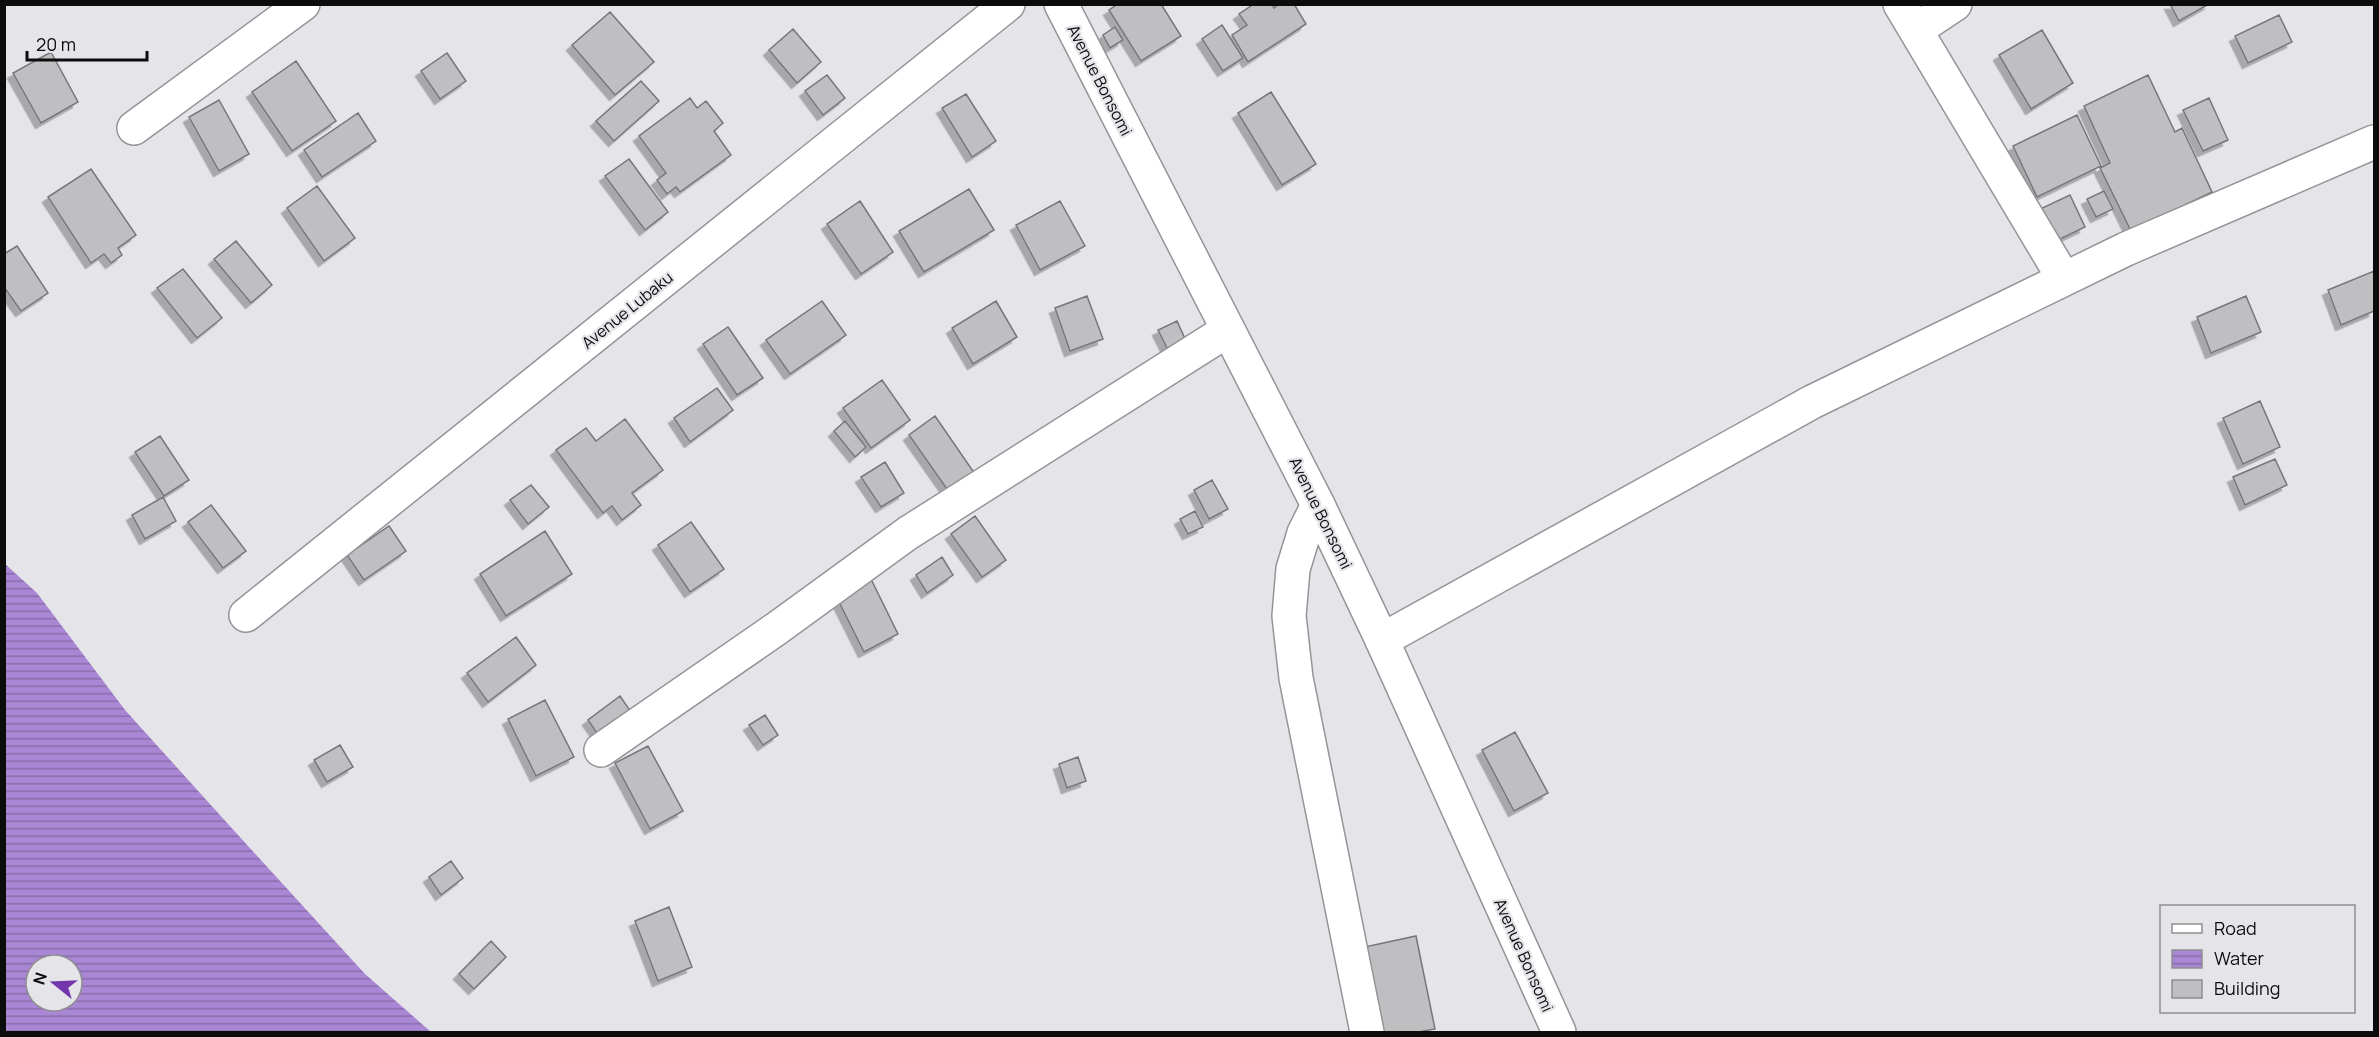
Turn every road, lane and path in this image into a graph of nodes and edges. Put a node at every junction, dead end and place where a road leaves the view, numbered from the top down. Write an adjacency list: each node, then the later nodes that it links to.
1 (303, 4): 6 (street)
2 (1008, 4): 11 (street, Avenue Lubaku)
3 (1061, 4): 9 (street, Avenue Bonsomi)
4 (1955, 4): 5 (street)
5 (1908, 17): 8 (street)
6 (134, 128)
7 (2374, 142): 8 (street)
8 (2064, 279): 12 (street)
9 (1228, 330): 10 (street, Avenue Bonsomi); 13 (street)
10 (1318, 505): 12 (street, Avenue Bonsomi); 14 (street)
11 (246, 615)
12 (1382, 639): 15 (street, Avenue Bonsomi)
13 (601, 750)
14 (1367, 1032)
15 (1559, 1032)

